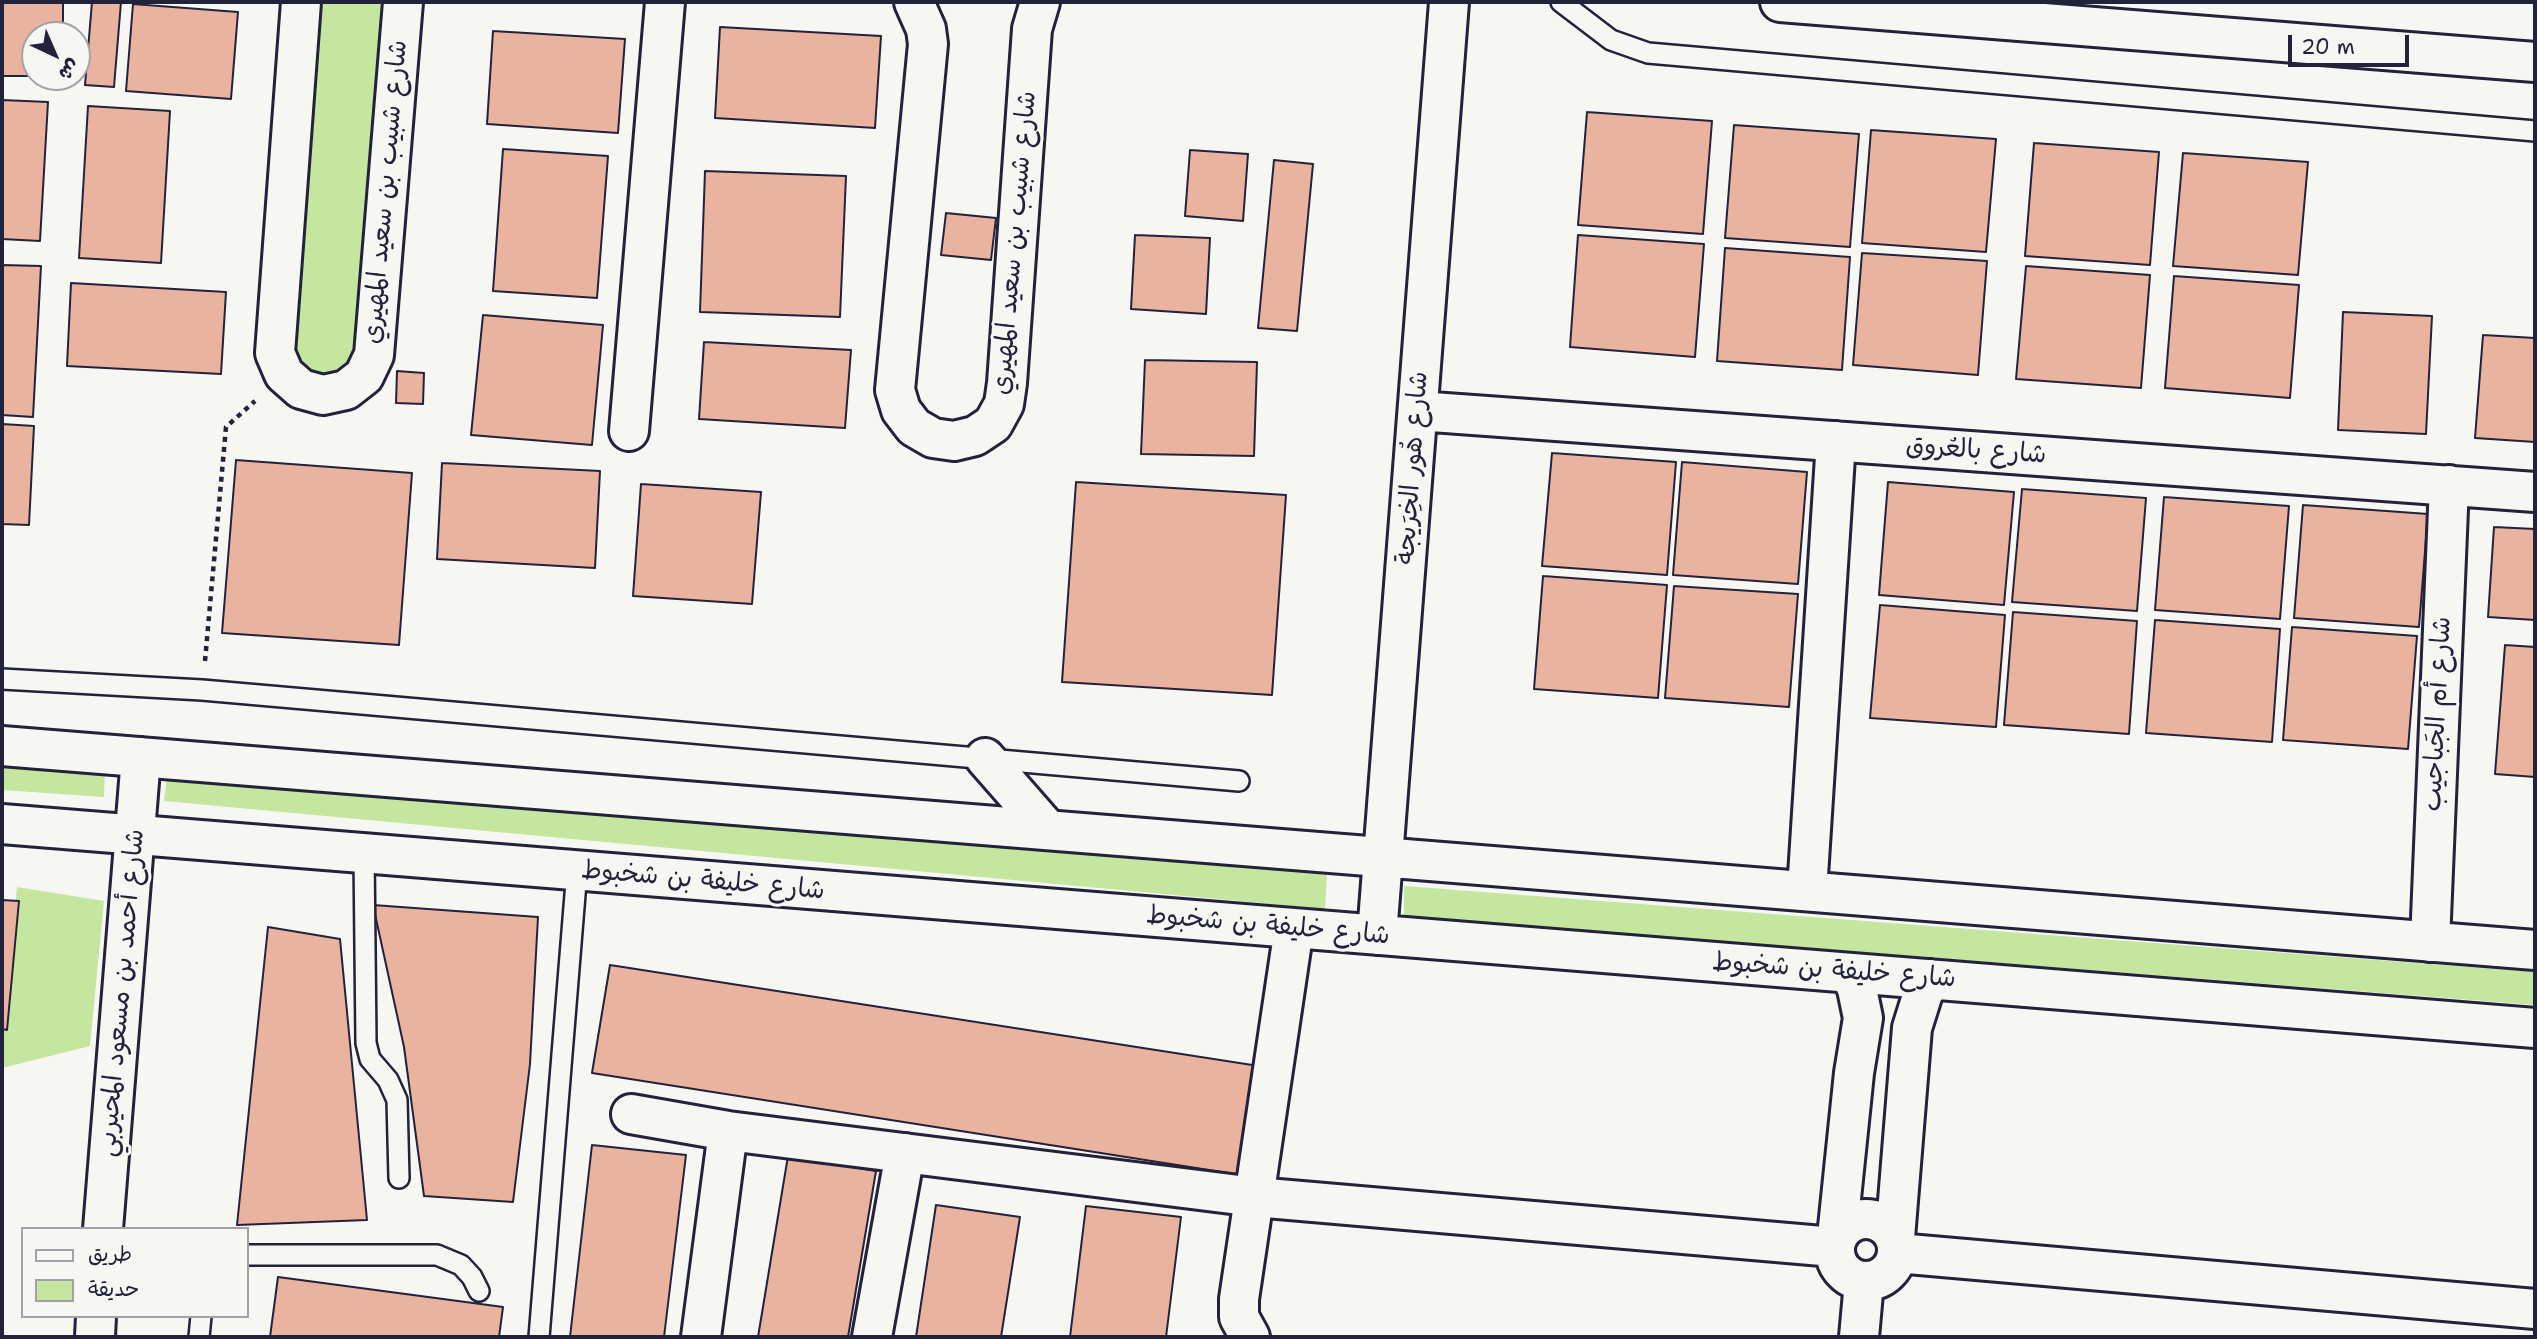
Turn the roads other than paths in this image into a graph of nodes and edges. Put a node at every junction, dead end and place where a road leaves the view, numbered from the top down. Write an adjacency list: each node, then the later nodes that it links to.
1 (301, 2): 2 (street, شارع شبيب بن سعيد المهيري)
2 (403, 2)
3 (665, 2): 12 (street)
4 (914, 2): 5 (street, شارع شبيب بن سعيد المهيري)
5 (1040, 2)
6 (1449, 2): 11 (street, شارع هُور الخِرَيجة)
7 (1561, 2): 10 (lane)
8 (1780, 2): 9 (street)
9 (2535, 62)
10 (2535, 131)
11 (1418, 411): 13 (street, شارع بالعُروق); 25 (street, شارع هُور الخِرَيجة)
12 (629, 430)
13 (1836, 441): 14 (street, شارع بالعُروق); 27 (street)
14 (2449, 485): 15 (street, شارع بالعُروق); 30 (street, شارع أم الجَباجيب)
15 (2535, 492)
16 (2, 679): 19 (lane)
17 (2, 746): 18 (street)
18 (141, 757): 22 (street); 23 (street, شارع أحمد بن مسعود المحيربي)
19 (985, 758): 20 (lane); 22 (street)
20 (1239, 781)
21 (2, 824): 23 (street, شارع خليفة بن شخبوط)
22 (1048, 830): 25 (street)
23 (134, 835): 24 (street, شارع خليفة بن شخبوط); 40 (street, شارع أحمد بن مسعود المحيربي)
24 (364, 853): 26 (street, شارع خليفة بن شخبوط); 38 (lane)
25 (1383, 857): 27 (street); 29 (street, شارع هُور الخِرَيجة)
26 (577, 870): 28 (street, شارع خليفة بن شخبوط); 51 (lane)
27 (1807, 891): 30 (street)
28 (1294, 928): 29 (street, شارع خليفة بن شخبوط); 39 (street)
29 (1377, 935): 32 (street, شارع خليفة بن شخبوط)
30 (2430, 942): 31 (street)
31 (2535, 950)
32 (1850, 974): 33 (street, شارع خليفة بن شخبوط); 41 (street)
33 (1931, 979): 34 (street, شارع خليفة بن شخبوط); 42 (street)
34 (2535, 1028)
35 (631, 1114): 36 (street)
36 (728, 1130): 37 (street); 52 (street)
37 (905, 1153): 39 (street); 53 (street)
38 (399, 1178)
39 (1255, 1197): 41 (street); 54 (street)
40 (103, 1227)
41 (1836, 1242): 42 (street); 44 (street)
42 (1896, 1245): 44 (street); 46 (street)
43 (248, 1255): 45 (lane)
44 (1864, 1282): 55 (street)
45 (479, 1291)
46 (2526, 1317)
47 (96, 1318): 49 (street)
48 (201, 1318): 50 (lane)
49 (94, 1337)
50 (199, 1337)
51 (539, 1337)
52 (701, 1337)
53 (872, 1337)
54 (1250, 1337)
55 (1859, 1337)

